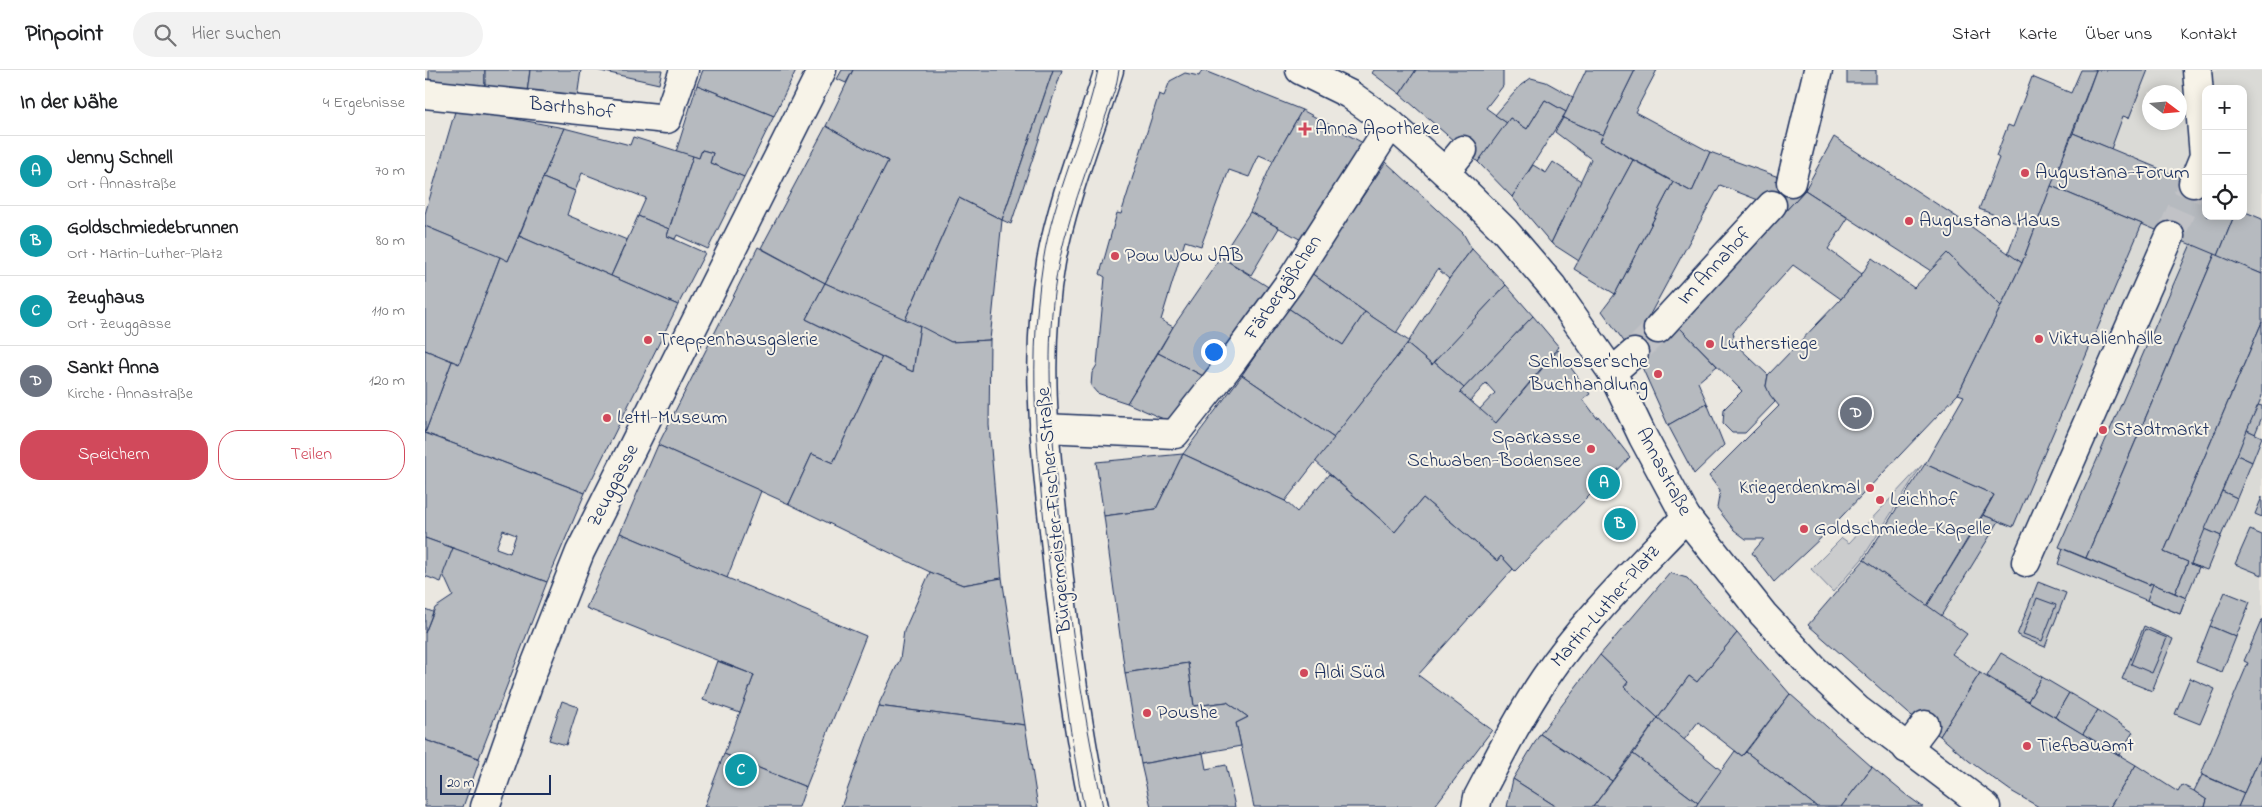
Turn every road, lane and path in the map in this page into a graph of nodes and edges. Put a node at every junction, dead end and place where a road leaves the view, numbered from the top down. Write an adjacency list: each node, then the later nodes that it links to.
1 (684, 70): 7 (street, Barthshof)
2 (823, 70): 23 (street, Zeuggasse)
3 (1107, 70): 18 (street, Bürgermeister-Fischer-Straße)
4 (1301, 70): 8 (street, Annastraße)
5 (1818, 70): 11 (street)
6 (2197, 70): 12 (street)
7 (425, 94)
8 (1391, 124): 10 (street, Annastraße); 18 (street, Färbergäßchen)
9 (1463, 150): 10 (street)
10 (1445, 172): 17 (street, Annastraße)
11 (1791, 182)
12 (2193, 183)
13 (1772, 205): 15 (street, Im Annahof)
14 (2171, 236): 20 (street)
15 (1658, 328)
16 (1634, 353): 17 (street)
17 (1612, 372): 19 (street, Annastraße)
18 (1044, 428): 24 (street, Bürgermeister-Fischer-Straße)
19 (1686, 517): 22 (street, Annastraße); 25 (street, Martin-Luther-Platz)
20 (2026, 562)
21 (1925, 725): 22 (street)
22 (1907, 749): 26 (street, Annastraße)
23 (485, 807)
24 (1094, 807)
25 (1476, 807)
26 (1987, 807)

